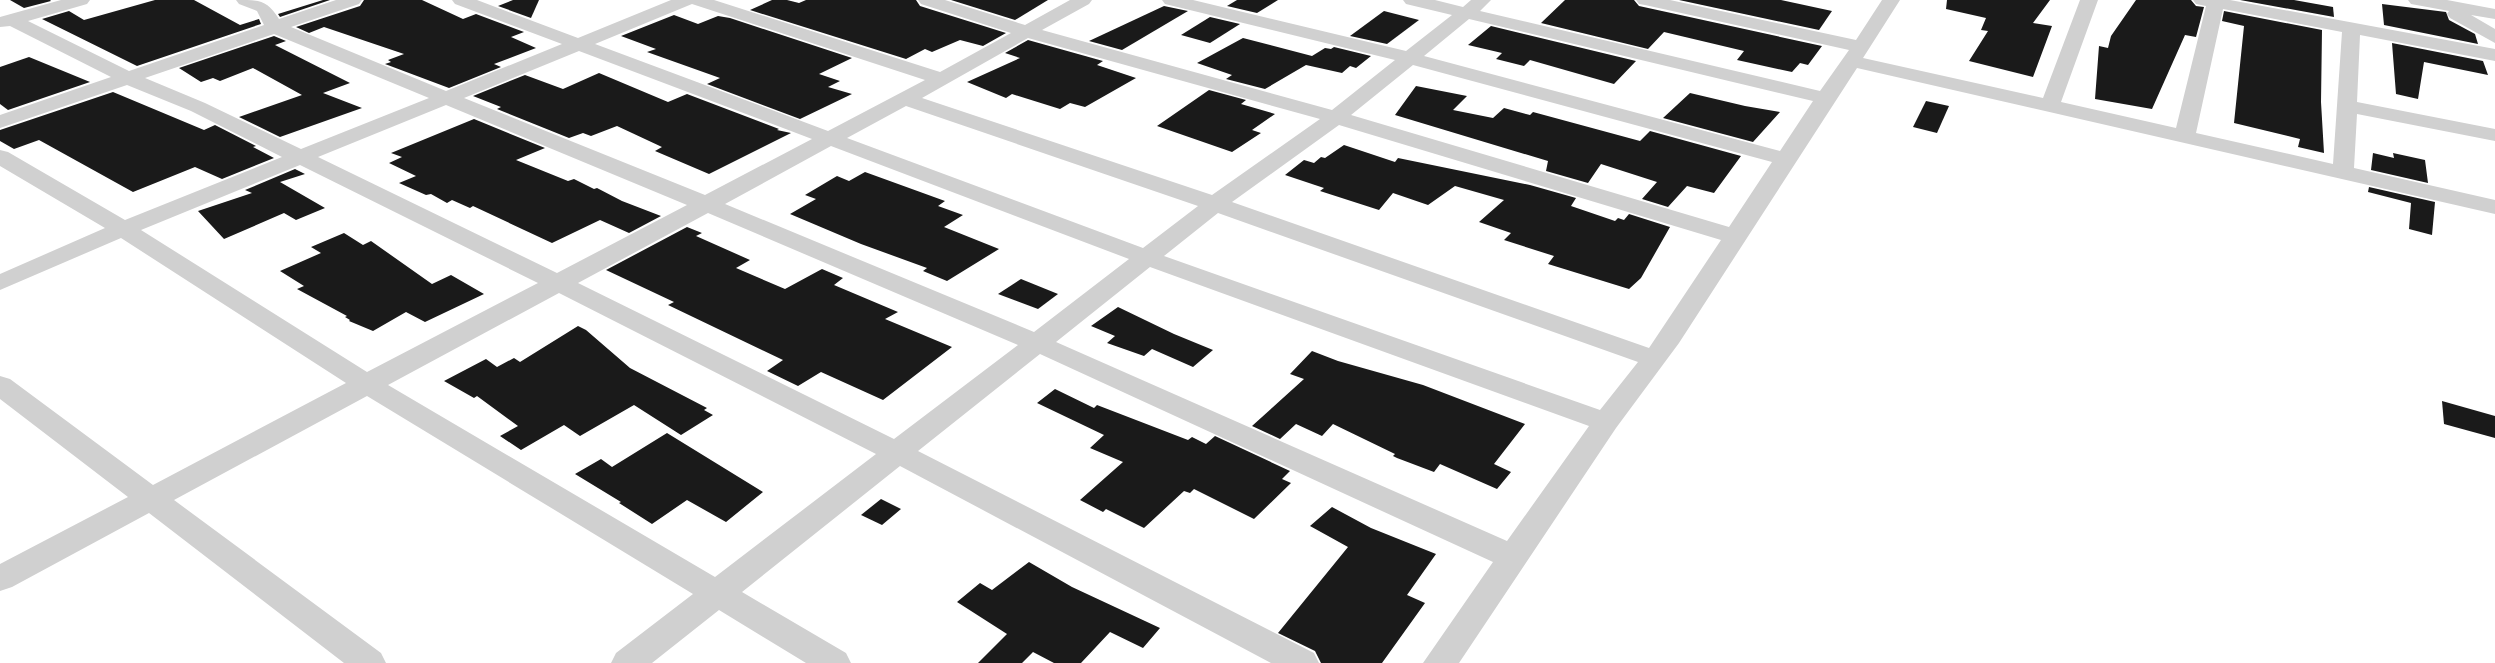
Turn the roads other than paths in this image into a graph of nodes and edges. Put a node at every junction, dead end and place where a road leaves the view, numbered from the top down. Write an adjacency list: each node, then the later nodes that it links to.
1 (81, 0): 19 (street)
2 (246, 0): 20 (street)
3 (353, 0): 20 (street)
4 (461, 0): 24 (street)
5 (687, 0): 24 (street)
6 (696, 0): 29 (street)
7 (927, 0): 22 (street)
8 (1083, 0): 22 (street)
9 (1171, 0): 27 (street)
10 (1412, 0): 17 (street)
11 (1645, 0): 25 (street)
12 (2089, 0): 33 (street)
13 (2417, 0): 16 (street)
14 (1887, 1): 25 (street)
15 (2209, 1): 21 (street); 38 (street)
16 (2436, 2): 18 (street); 23 (street)
17 (1475, 6): 27 (street); 31 (street)
18 (2495, 14)
19 (6, 22): 28 (street)
20 (274, 27): 28 (street); 30 (street)
21 (2351, 27): 26 (street); 34 (street)
22 (1027, 32): 29 (street); 35 (street)
23 (2495, 37)
24 (578, 45): 30 (street); 39 (street)
25 (1857, 54): 31 (street); 33 (street)
26 (2495, 55)
27 (1411, 58): 35 (street); 42 (street)
28 (130, 79): 36 (street); 41 (street)
29 (942, 79): 32 (street)
30 (447, 98): 41 (street); 44 (street)
31 (1826, 98): 42 (street)
32 (904, 99): 39 (street); 45 (street)
33 (2050, 106): 38 (street)
34 (2348, 106): 37 (street); 43 (street)
35 (1336, 117): 45 (street); 48 (street)
36 (0, 122)
37 (2495, 136)
38 (2184, 137): 43 (street)
39 (829, 139): 44 (street); 49 (street)
40 (0, 157): 47 (street)
41 (301, 157): 47 (street); 51 (street)
42 (1785, 159): 48 (street)
43 (2342, 173): 46 (street)
44 (706, 204): 51 (street); 52 (street)
45 (1215, 204): 49 (street); 53 (street)
46 (2495, 207)
47 (123, 229): 50 (street); 55 (street)
48 (1734, 236): 53 (street)
49 (1148, 258): 52 (street); 56 (street)
50 (0, 282)
51 (558, 283): 55 (street); 57 (street)
52 (1038, 344): 57 (street); 59 (street)
53 (1655, 359): 56 (street)
54 (0, 384): 58 (street)
55 (366, 384): 58 (street); 61 (street)
56 (1606, 422): 59 (street)
57 (898, 453): 61 (street); 65 (street)
58 (151, 498): 60 (street); 62 (street)
59 (1512, 557): 66 (street)
60 (0, 579)
61 (716, 594): 63 (street); 64 (street)
62 (369, 663)
63 (628, 663)
64 (834, 663)
65 (1302, 663)
66 (1440, 663)

